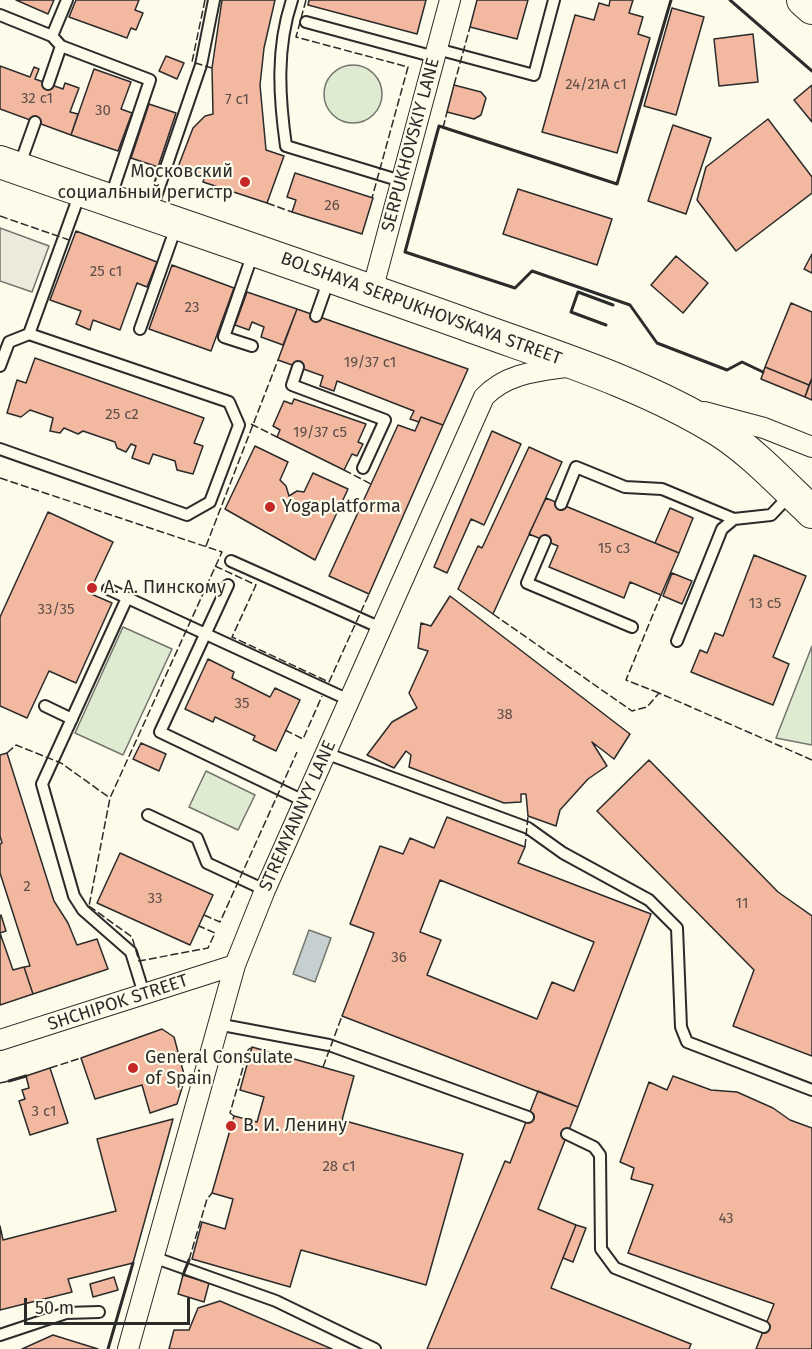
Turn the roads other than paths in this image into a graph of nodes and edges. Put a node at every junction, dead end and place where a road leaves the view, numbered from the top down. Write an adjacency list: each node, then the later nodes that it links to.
1 (67, 0): 10 (lane)
2 (214, 0): 18 (lane)
3 (292, 0): 16 (lane)
4 (450, 0): 12 (street, SERPUKHOVSKIY LANE)
5 (554, 0): 12 (lane)
6 (803, 0): 7 (main road)
7 (812, 8)
8 (0, 15): 10 (lane)
9 (306, 22): 12 (lane)
10 (52, 36): 11 (lane)
11 (61, 46): 13 (lane); 17 (lane)
12 (436, 53): 16 (street, SERPUKHOVSKIY LANE)
13 (48, 84)
14 (35, 122): 15 (lane)
15 (9, 166): 17 (main road, BOLSHAYA SERPUKHOVSKAYA STREET)
16 (401, 181): 21 (street, SERPUKHOVSKIY LANE)
17 (95, 195): 18 (main road, BOLSHAYA SERPUKHOVSKAYA STREET); 24 (lane)
18 (164, 219): 19 (main road, BOLSHAYA SERPUKHOVSKAYA STREET); 23 (lane)
19 (255, 250): 20 (main road, BOLSHAYA SERPUKHOVSKAYA STREET); 25 (lane)
20 (330, 276): 21 (main road, BOLSHAYA SERPUKHOVSKAYA STREET); 22 (lane)
21 (372, 291): 26 (main road, BOLSHAYA SERPUKHOVSKAYA STREET)
22 (316, 316)
23 (140, 329)
24 (29, 334): 27 (lane); 31 (lane)
25 (252, 346)
26 (577, 365): 29 (main road, BOLSHAYA SERPUKHOVSKAYA STREET); 42 (street, STREMYANNYY LANE)
27 (0, 366)
28 (298, 367): 32 (lane)
29 (672, 403): 30 (street); 33 (main road, BOLSHAYA SERPUKHOVSKAYA STREET)
30 (812, 447)
31 (0, 449)
32 (363, 468)
33 (802, 503): 35 (lane)
34 (561, 504): 35 (lane)
35 (734, 519): 44 (lane)
36 (545, 541): 41 (lane)
37 (231, 561): 42 (lane)
38 (228, 585): 43 (lane)
39 (108, 589): 40 (lane)
40 (127, 598): 43 (lane); 47 (lane)
41 (632, 627)
42 (381, 628): 45 (street, STREMYANNYY LANE)
43 (207, 634): 45 (lane); 49 (lane)
44 (677, 641)
45 (349, 700): 48 (street, STREMYANNYY LANE)
46 (45, 706): 47 (lane)
47 (72, 719): 53 (lane)
48 (325, 753): 49 (street, STREMYANNYY LANE); 56 (lane)
49 (304, 801): 51 (street, STREMYANNYY LANE)
50 (148, 814): 51 (lane)
51 (265, 890): 52 (street, STREMYANNYY LANE)
52 (235, 965): 53 (street, SHCHIPOK STREET); 54 (street, STREMYANNYY LANE)
53 (144, 994): 55 (street, SHCHIPOK STREET)
54 (218, 1024): 57 (lane); 59 (street, STREMYANNYY LANE)
55 (0, 1041)
56 (812, 1090)
57 (528, 1117)
58 (567, 1134): 61 (lane)
59 (153, 1257): 63 (street, STREMYANNYY LANE); 64 (lane)
60 (99, 1312): 62 (lane)
61 (764, 1327)
62 (0, 1335)
63 (128, 1349)
64 (375, 1349)

